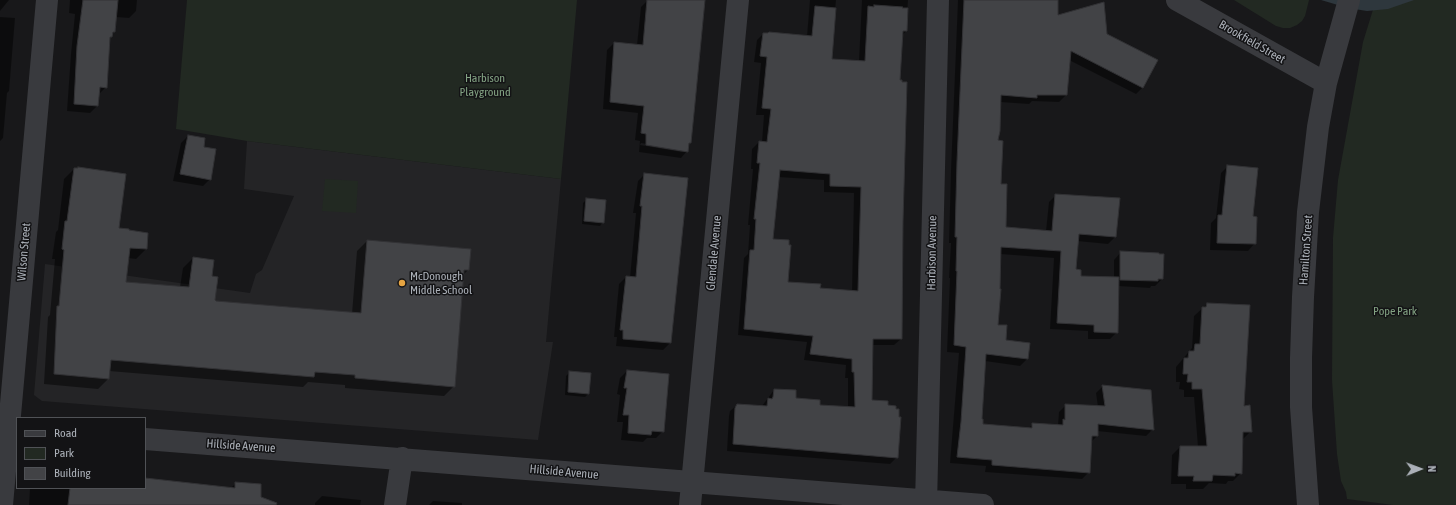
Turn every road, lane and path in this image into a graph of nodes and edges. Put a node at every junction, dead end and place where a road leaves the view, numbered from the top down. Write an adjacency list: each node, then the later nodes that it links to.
1 (47, 0): 7 (street, Wilson Street)
2 (738, 0): 10 (street, Glendale Avenue)
3 (938, 0): 11 (street, Harbison Avenue)
4 (1177, 0): 6 (street, Brookfield Street)
5 (1349, 0): 6 (street, Hamilton Street)
6 (1326, 83): 16 (street, Hamilton Street)
7 (8, 429): 12 (street, Wilson Street)
8 (146, 439): 9 (street, Hillside Avenue)
9 (402, 458): 10 (street, Hillside Avenue); 13 (street)
10 (692, 482): 11 (street, Hillside Avenue); 14 (street, Glendale Avenue)
11 (926, 503): 15 (street, Hillside Avenue)
12 (2, 505)
13 (395, 505)
14 (690, 505)
15 (983, 505)
16 (1308, 505)

